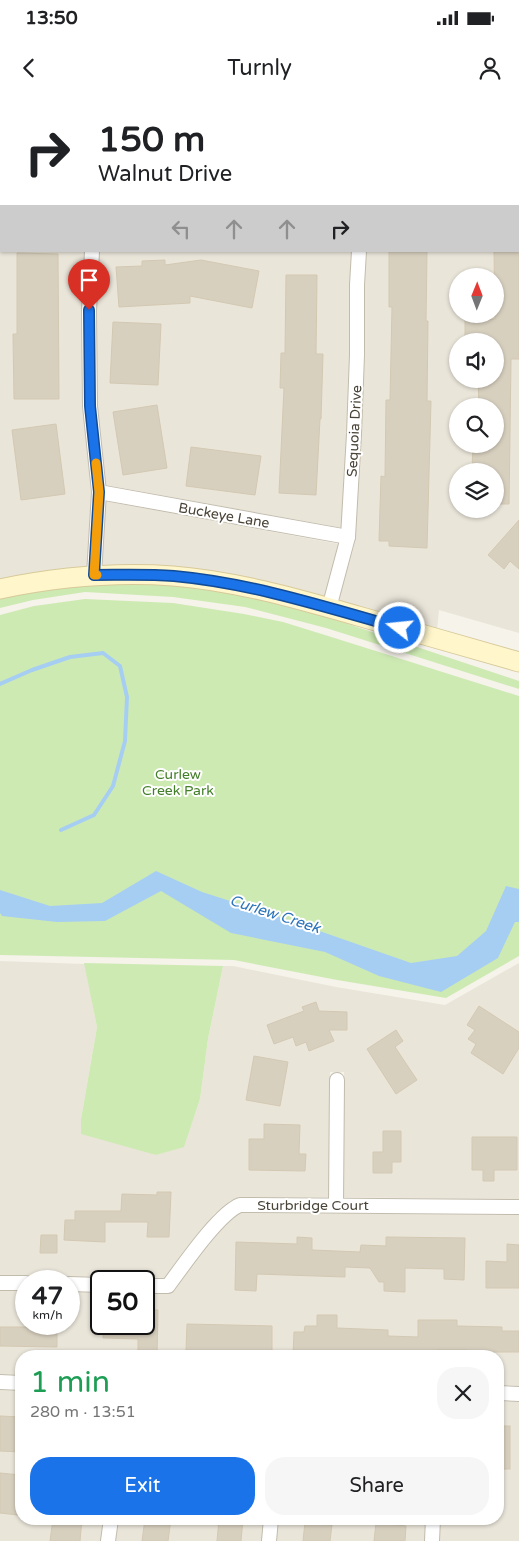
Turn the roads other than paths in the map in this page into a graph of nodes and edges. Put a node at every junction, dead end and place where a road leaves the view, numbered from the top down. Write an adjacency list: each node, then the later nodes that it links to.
1 (92, 252): 3 (street)
2 (360, 252): 4 (street, Sequoia Drive)
3 (99, 492): 4 (street, Buckeye Lane); 5 (street)
4 (348, 538): 7 (street, Sequoia Drive)
5 (94, 575): 6 (main road); 7 (main road)
6 (0, 589)
7 (329, 608): 8 (main road)
8 (519, 662)
9 (337, 1080): 10 (street)
10 (336, 1205): 11 (street, Sturbridge Court); 14 (street, Sturbridge Court)
11 (519, 1207)
12 (0, 1283): 13 (street)
13 (15, 1283)
14 (155, 1286)
15 (0, 1382): 16 (street)
16 (15, 1383)
17 (504, 1393): 18 (street)
18 (519, 1394)
19 (110, 1525): 22 (street)
20 (270, 1525): 23 (street)
21 (433, 1525): 24 (street)
22 (108, 1541)
23 (269, 1541)
24 (432, 1541)

